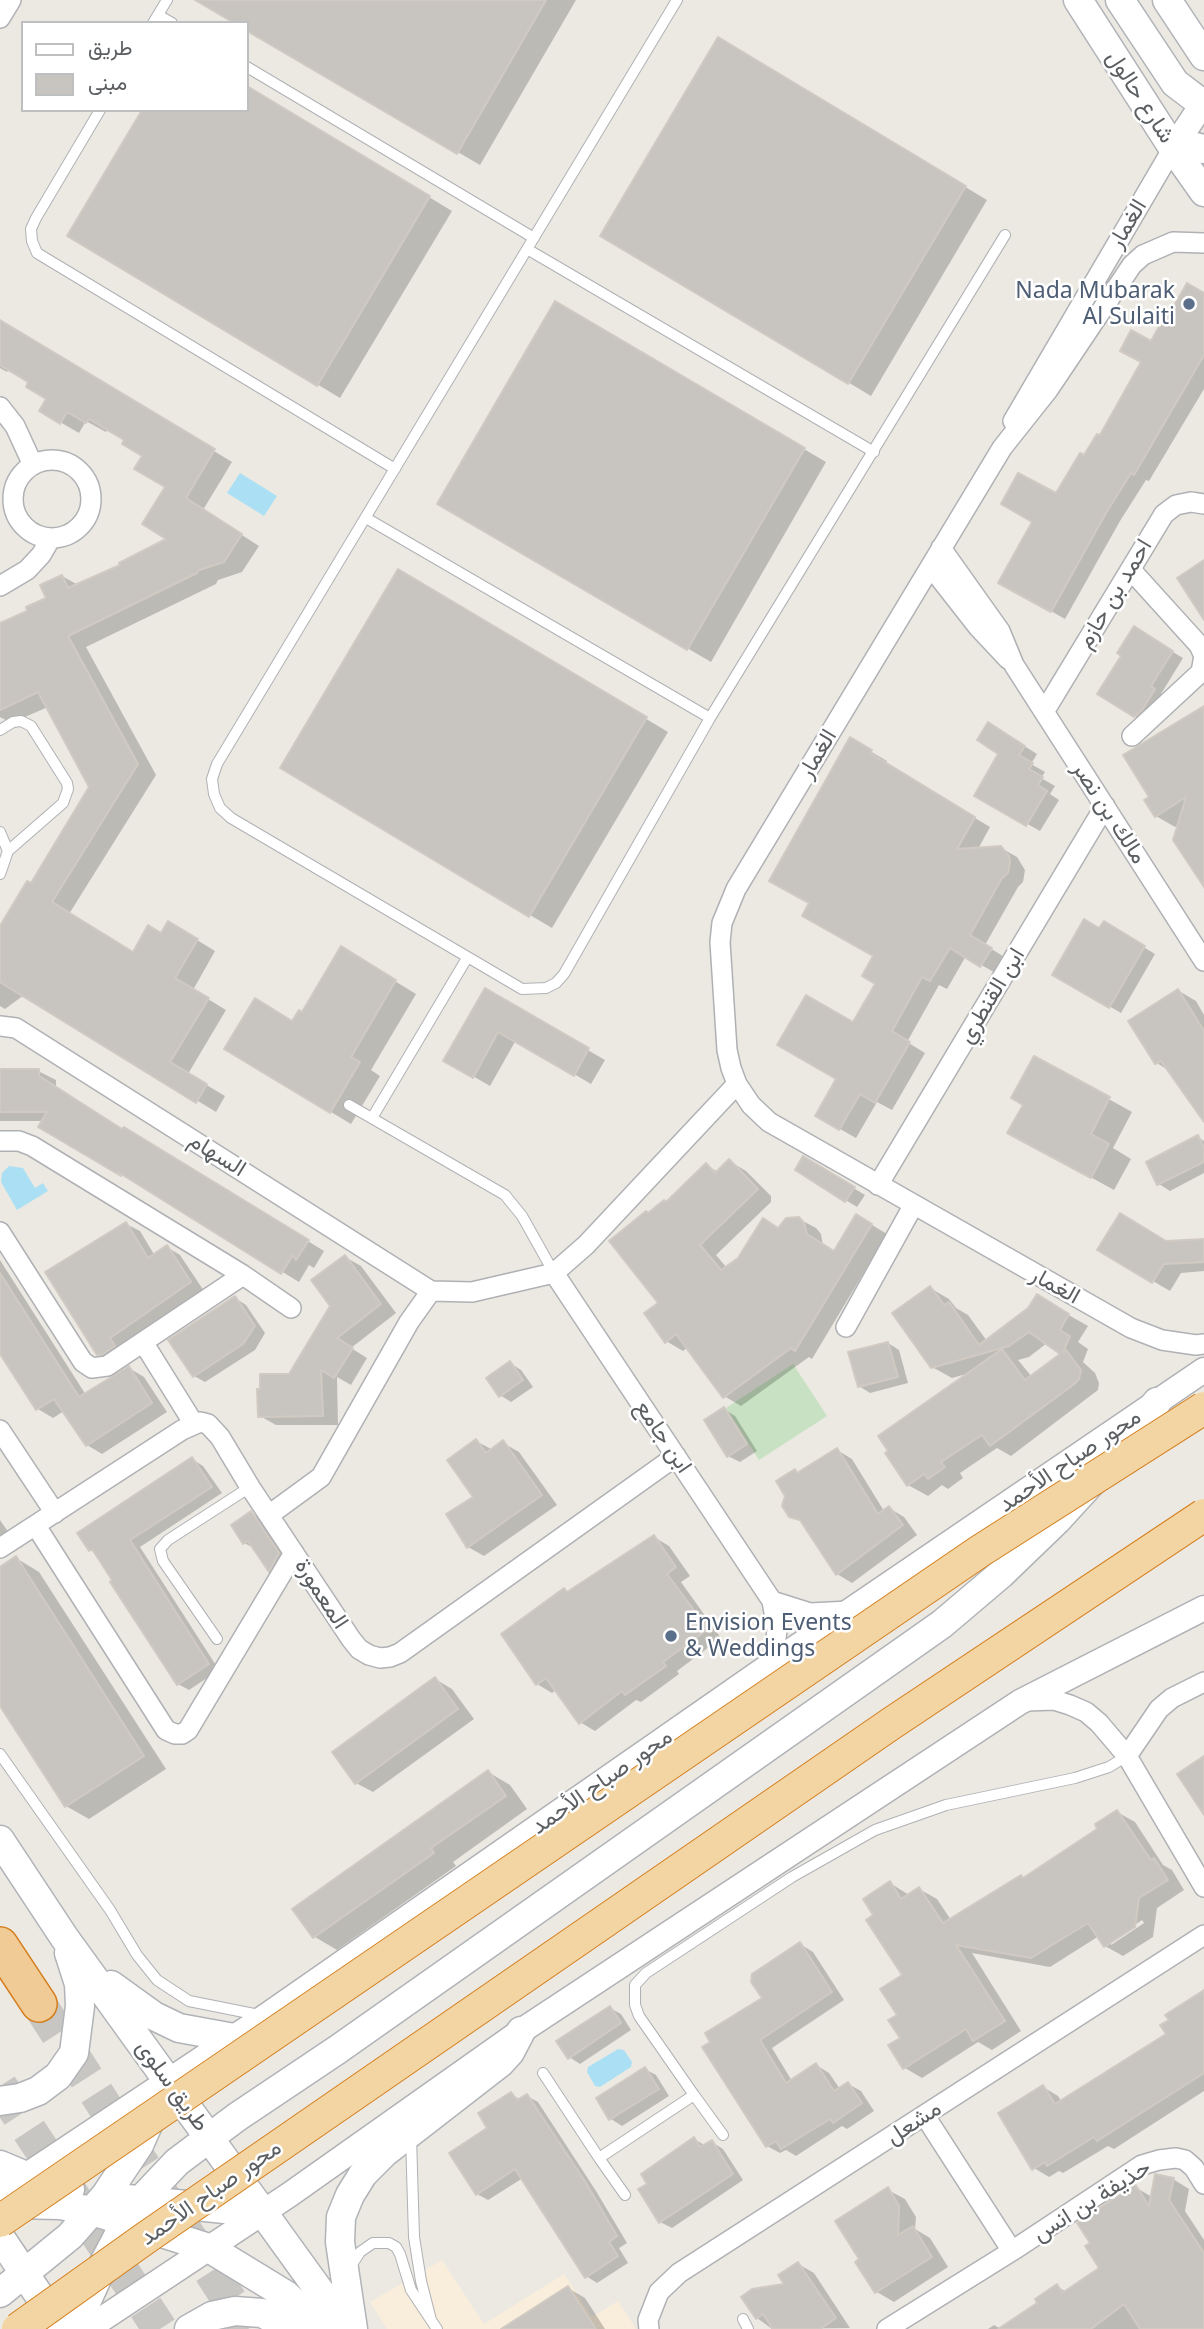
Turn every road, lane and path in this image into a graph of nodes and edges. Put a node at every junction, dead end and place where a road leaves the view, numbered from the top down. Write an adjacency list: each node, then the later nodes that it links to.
1 (11, 0): 7 (street)
2 (167, 0): 8 (lane)
3 (1078, 0): 13 (main road, شارع حالول)
4 (1120, 0): 11 (main road)
5 (1167, 0): 9 (main road)
6 (671, 2): 17 (lane)
7 (0, 18)
8 (155, 19)
9 (1204, 56)
10 (248, 68): 17 (lane)
11 (1203, 104): 13 (street)
12 (99, 112): 24 (lane)
13 (1173, 148): 14 (main road); 15 (main road, شارع حالول); 21 (street, الغمار)
14 (1204, 149)
15 (1204, 192)
16 (1005, 235): 22 (lane)
17 (534, 238): 19 (lane)
18 (1204, 243): 21 (street, الغمار)
19 (527, 249): 22 (lane); 24 (lane)
20 (0, 407): 23 (street)
21 (1002, 448): 29 (street, الغمار)
22 (874, 452): 35 (lane)
23 (33, 465): 25 (street); 28 (street)
24 (395, 469): 27 (lane)
25 (6, 500): 28 (street)
26 (1204, 504): 31 (street, احمد بن حازم)
27 (366, 518): 35 (lane); 42 (lane)
28 (51, 538): 32 (street)
29 (942, 548): 30 (street, الغمار); 33 (street, مالك بن نصر)
30 (931, 567): 33 (street, مالك بن نصر); 45 (street, الغمار)
31 (1131, 570): 34 (street, احمد بن حازم); 37 (street)
32 (0, 586)
33 (1014, 665): 34 (street, مالك بن نصر)
34 (1044, 712): 38 (street, مالك بن نصر)
35 (710, 718): 42 (lane)
36 (0, 730): 40 (lane)
37 (1132, 736)
38 (1105, 806): 43 (street, مالك بن نصر); 49 (street, ابن القنطري)
39 (0, 832): 40 (lane)
40 (8, 851): 41 (lane)
41 (0, 874)
42 (467, 958): 47 (lane)
43 (1204, 961)
44 (0, 1026): 54 (street, السهام)
45 (737, 1084): 49 (street, الغمار); 52 (street)
46 (349, 1105): 47 (lane)
47 (372, 1118): 52 (lane)
48 (0, 1141): 53 (street)
49 (878, 1185): 50 (street, الغمار)
50 (914, 1206): 56 (street); 57 (street, الغمار)
51 (0, 1232): 58 (street)
52 (554, 1273): 54 (street); 64 (street, ابن جامع)
53 (243, 1275): 55 (street); 58 (street)
54 (431, 1291): 67 (street)
55 (291, 1308)
56 (846, 1327)
57 (1204, 1344)
58 (137, 1346): 62 (street)
59 (1204, 1370): 60 (street, محور صباح الأحمد)
60 (1157, 1402): 74 (street, محور صباح الأحمد); 98 (main road)
61 (1204, 1408): 109 (highway, محور صباح الأحمد, bridge)
62 (188, 1427): 65 (street, المعمورة); 66 (street)
63 (0, 1430): 66 (street)
64 (676, 1456): 71 (street, المعمورة); 72 (street, ابن جامع)
65 (250, 1487): 67 (street, المعمورة); 75 (lane)
66 (55, 1513): 69 (street)
67 (269, 1515): 71 (street, المعمورة)
68 (1204, 1515): 118 (highway, محور صباح الأحمد, bridge)
69 (36, 1526): 70 (street); 71 (street)
70 (0, 1548)
71 (294, 1553)
72 (772, 1601): 74 (street); 76 (street, ابن جامع)
73 (1204, 1608): 78 (street, محور صباح الأحمد)
74 (850, 1611): 76 (street, محور صباح الأحمد)
75 (217, 1639)
76 (773, 1662): 88 (street, محور صباح الأحمد)
77 (1204, 1682): 80 (street)
78 (1020, 1702): 80 (street); 89 (street, محور صباح الأحمد)
79 (0, 1754): 88 (lane)
80 (1126, 1756): 82 (street); 93 (lane)
81 (0, 1840): 84 (main road, طريق سلوى)
82 (1204, 1888)
83 (1204, 1935): 95 (street, مشعل)
84 (64, 1937): 86 (main road, طريق سلوى); 94 (main road)
85 (0, 1945): 87 (highway)
86 (87, 1965): 90 (main road); 92 (main road, طريق سلوى)
87 (38, 2004)
88 (266, 2017): 90 (street, محور صباح الأحمد)
89 (521, 2031): 96 (main road); 108 (street, محور صباح الأحمد)
90 (234, 2038): 92 (street, محور صباح الأحمد)
91 (543, 2073): 99 (lane)
92 (168, 2081): 98 (main road, طريق سلوى); 101 (street, محور صباح الأحمد); 105 (main road)
93 (694, 2095): 97 (lane); 99 (lane)
94 (0, 2101)
95 (925, 2116): 112 (street, حذيفة بن انس); 126 (street, مشعل)
96 (411, 2132): 114 (main road); 117 (lane)
97 (723, 2135)
98 (209, 2137): 107 (main road); 108 (main road, طريق سلوى)
99 (599, 2158): 104 (lane)
100 (0, 2165): 101 (main road)
101 (26, 2176): 103 (street, محور صباح الأحمد); 105 (main road)
102 (1204, 2184): 112 (street, حذيفة بن انس)
103 (0, 2193)
104 (625, 2195)
105 (98, 2204): 106 (main road); 107 (main road); 113 (main road)
106 (0, 2205)
107 (133, 2211): 108 (main road); 111 (main road); 120 (main road)
108 (264, 2213): 111 (street, محور صباح الأحمد); 125 (main road, طريق سلوى)
109 (0, 2221)
110 (0, 2237): 113 (main road)
111 (209, 2248): 121 (street, محور صباح الأحمد); 124 (main road)
112 (1012, 2251): 128 (street, حذيفة بن انس)
113 (24, 2273): 115 (main road); 119 (main road)
114 (345, 2278): 117 (lane); 125 (main road)
115 (0, 2293)
116 (743, 2319): 127 (lane)
117 (434, 2325)
118 (18, 2329)
119 (61, 2329)
120 (74, 2329)
121 (87, 2329)
122 (188, 2329): 123 (main road)
123 (292, 2329)
124 (322, 2329)
125 (350, 2329)
126 (649, 2329)
127 (748, 2329)
128 (887, 2329)

